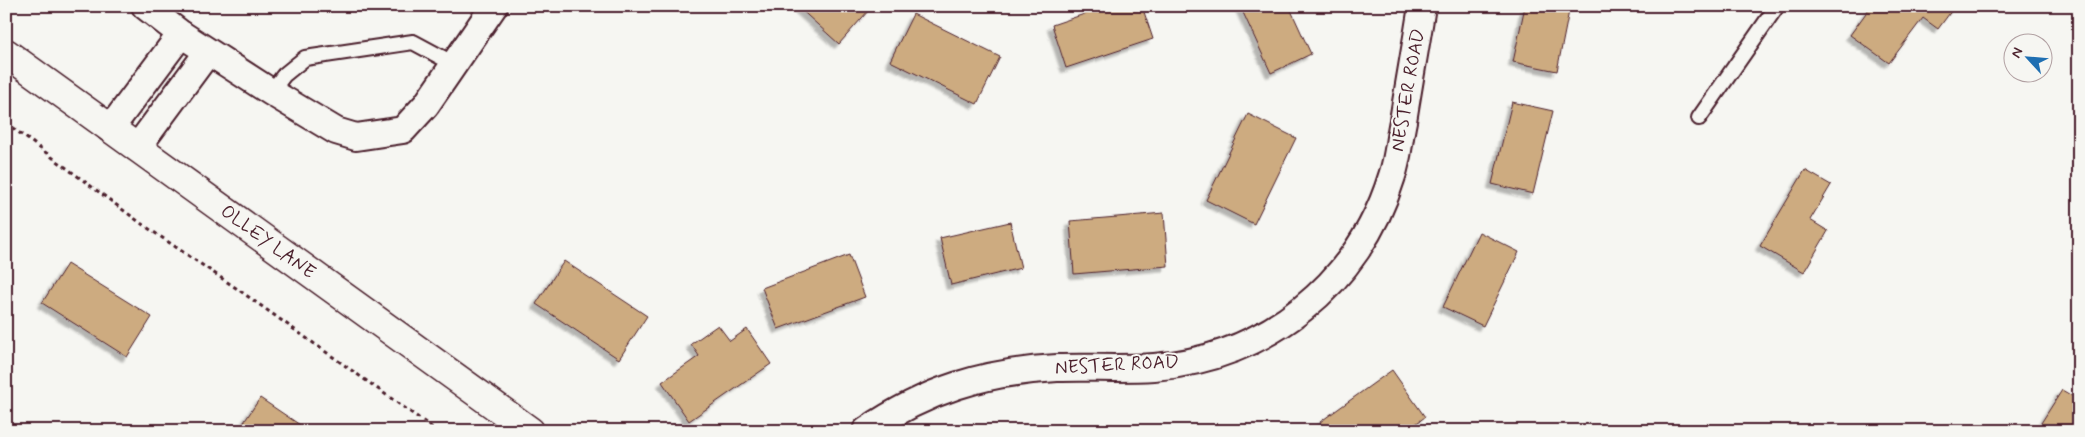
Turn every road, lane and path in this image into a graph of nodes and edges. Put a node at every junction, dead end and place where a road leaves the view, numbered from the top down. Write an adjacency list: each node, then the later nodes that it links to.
1 (146, 6): 5 (street)
2 (494, 6): 8 (street)
3 (1422, 6): 16 (street, NESTER ROAD)
4 (1777, 6): 10 (lane)
5 (181, 34): 6 (street); 12 (street)
6 (208, 52): 9 (street); 13 (street)
7 (6, 53): 12 (main road, OLLEY LANE)
8 (454, 64): 9 (lane); 9 (street)
9 (271, 92)
10 (1699, 118)
11 (6, 123): 14 (path)
12 (110, 129): 13 (main road, OLLEY LANE)
13 (137, 148): 15 (main road, OLLEY LANE)
14 (436, 431)
15 (530, 431)
16 (866, 431)

